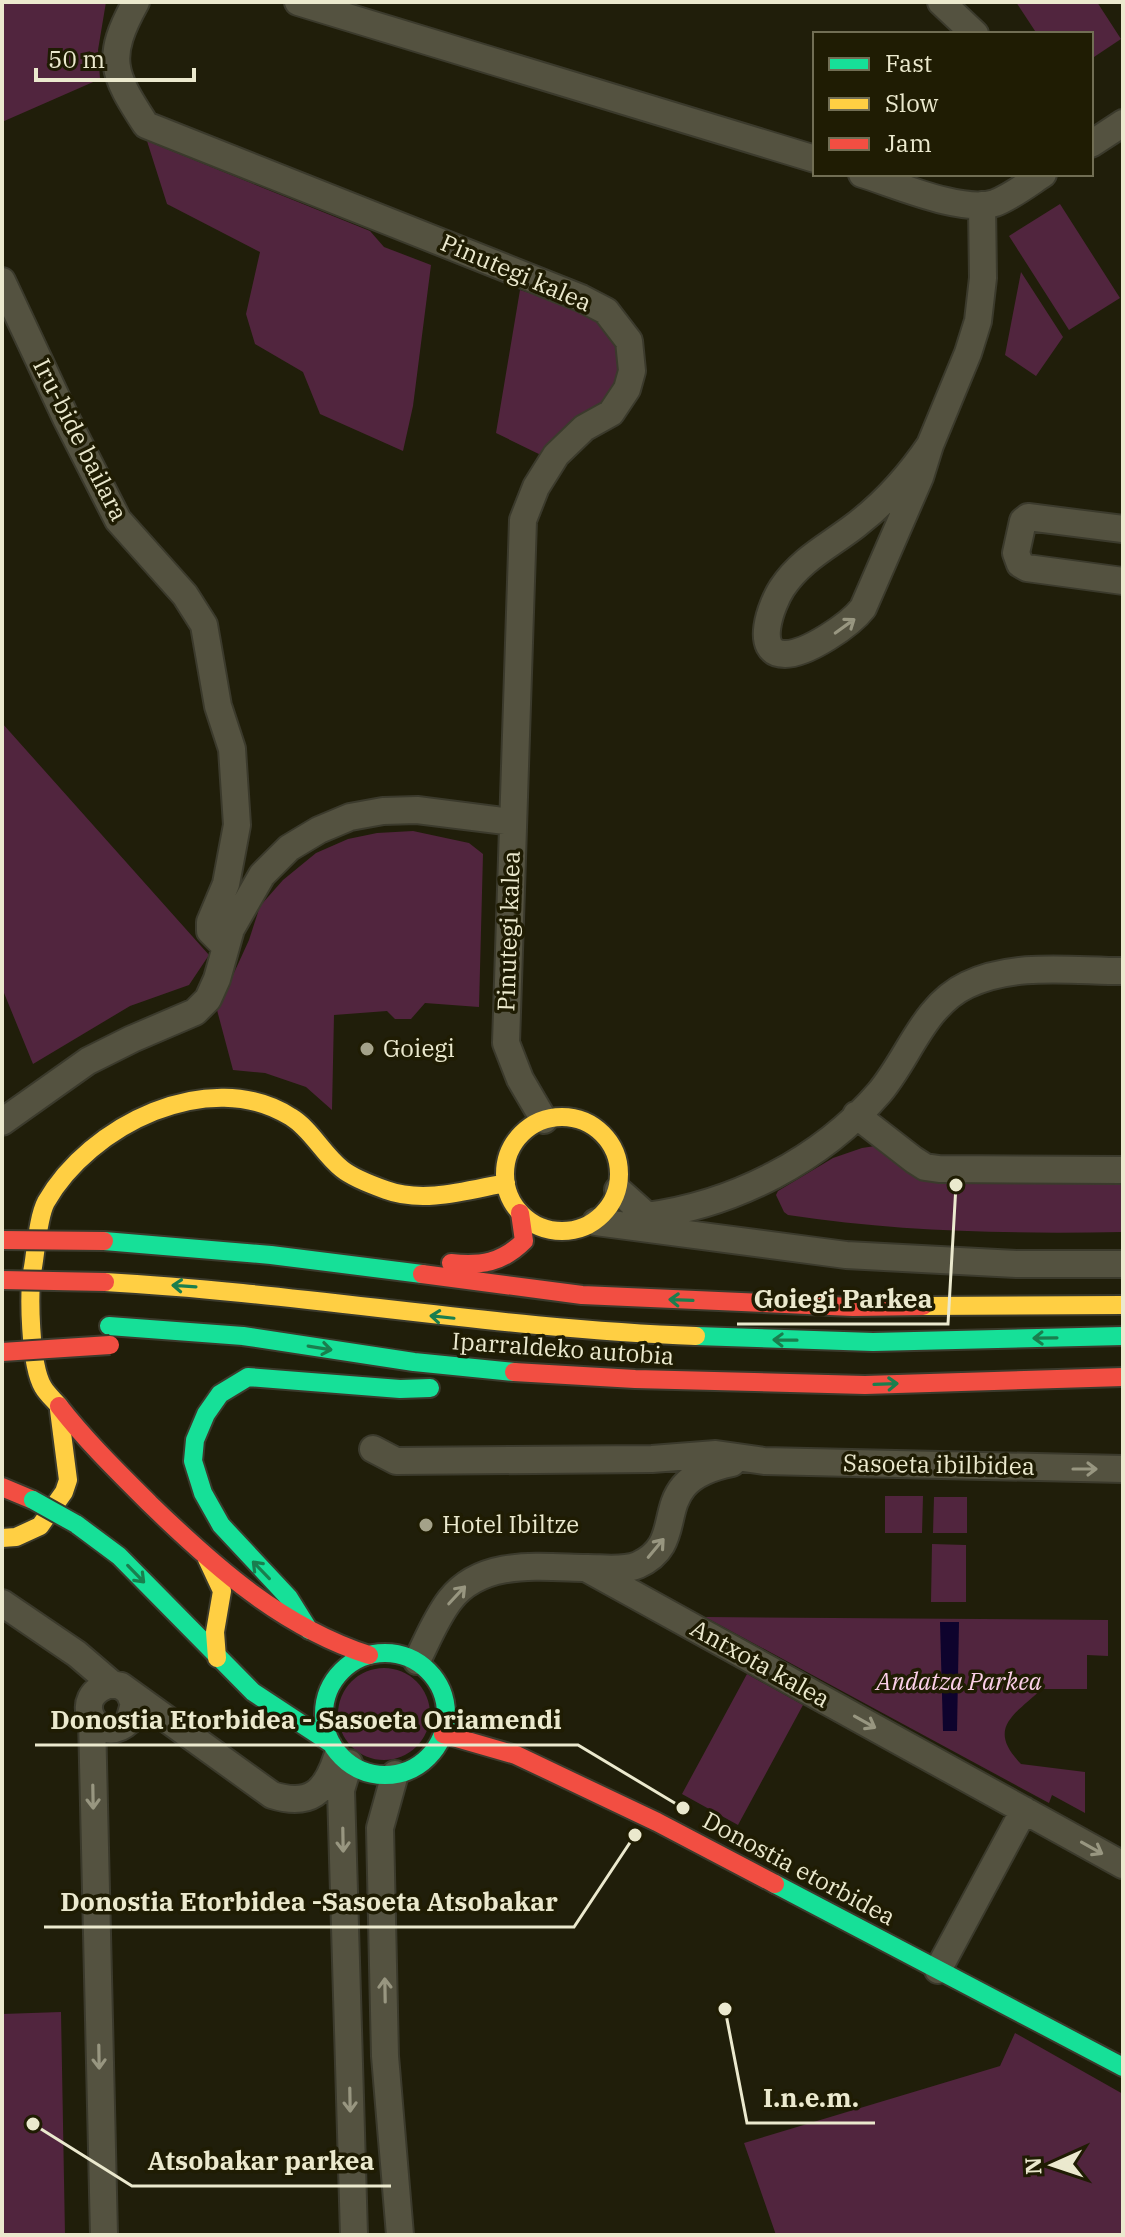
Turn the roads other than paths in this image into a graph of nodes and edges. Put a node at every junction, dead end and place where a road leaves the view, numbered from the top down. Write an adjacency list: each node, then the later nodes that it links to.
1 (136, 2): 17 (street, Pinutegi kalea)
2 (298, 2): 7 (street)
3 (941, 2): 4 (street)
4 (973, 32)
5 (1123, 123): 6 (street)
6 (1093, 143)
7 (813, 158)
8 (869, 176): 10 (street)
9 (1040, 176): 10 (street)
10 (982, 205): 12 (street)
11 (2, 281): 18 (street, Iru-bide bailara)
12 (930, 445): 13 (street); 15 (street)
13 (854, 526): 15 (street); 15 (street, one-way to 15)
14 (1123, 529): 16 (street)
15 (886, 552)
16 (1123, 581)
17 (512, 822): 18 (street); 21 (street, Pinutegi kalea)
18 (226, 947): 22 (street)
19 (1123, 971): 20 (street)
20 (856, 1115): 23 (street); 26 (street)
21 (544, 1120): 24 (main road); 25 (main road)
22 (2, 1122)
23 (1123, 1170)
24 (506, 1183): 27 (main road); 44 (main road)
25 (618, 1190): 28 (street); 29 (main road)
26 (730, 1194): 28 (street); 31 (street)
27 (520, 1213): 29 (main road); 32 (main road)
28 (647, 1216): 31 (street)
29 (596, 1222): 31 (street)
30 (2, 1240): 32 (main road, bridge)
31 (743, 1241): 33 (street)
32 (271, 1255): 35 (main road, one-way to 32)
33 (1123, 1264)
34 (2, 1280): 38 (main road, one-way to 34, bridge)
35 (1123, 1305)
36 (54, 1325): 37 (main road)
37 (14, 1326)
38 (1123, 1336)
39 (2, 1352): 42 (main road, Iparraldeko autobia, one-way to 42, bridge)
40 (246, 1359): 42 (main road)
41 (1123, 1377): 42 (main road, Iparraldeko autobia, one-way to 41)
42 (728, 1382)
43 (442, 1387): 55 (main road, one-way to 43)
44 (59, 1410): 51 (main road); 52 (main road)
45 (373, 1449): 46 (street, Sasoeta ibilbidea)
46 (652, 1459): 47 (street, Sasoeta ibilbidea); 50 (street)
47 (755, 1460): 48 (street, Sasoeta ibilbidea, one-way to 48); 50 (street, Sasoeta ibilbidea)
48 (1123, 1469)
49 (2, 1487): 57 (main road, one-way to 57, bridge)
50 (673, 1500): 53 (street, one-way to 50)
51 (2, 1538)
52 (207, 1559): 55 (main road); 57 (main road)
53 (586, 1568): 58 (street, Antxota kalea, one-way to 53); 63 (street, Antxota kalea, one-way to 63)
54 (2, 1603): 59 (street)
55 (309, 1630): 56 (main road)
56 (369, 1655): 58 (main road); 61 (main road)
57 (217, 1658): 61 (main road)
58 (417, 1661): 60 (main road)
59 (106, 1697): 61 (street); 67 (street, one-way to 67)
60 (443, 1734): 62 (main road); 65 (main road, Donostia etorbidea)
61 (340, 1753): 62 (main road); 68 (street, one-way to 68)
62 (395, 1774): 69 (street, one-way to 62)
63 (1024, 1810): 64 (street, Antxota kalea, one-way to 64); 65 (street)
64 (1123, 1865)
65 (938, 1970): 66 (main road, Donostia etorbidea)
66 (1123, 2067)
67 (104, 2235)
68 (354, 2235)
69 (400, 2235)

